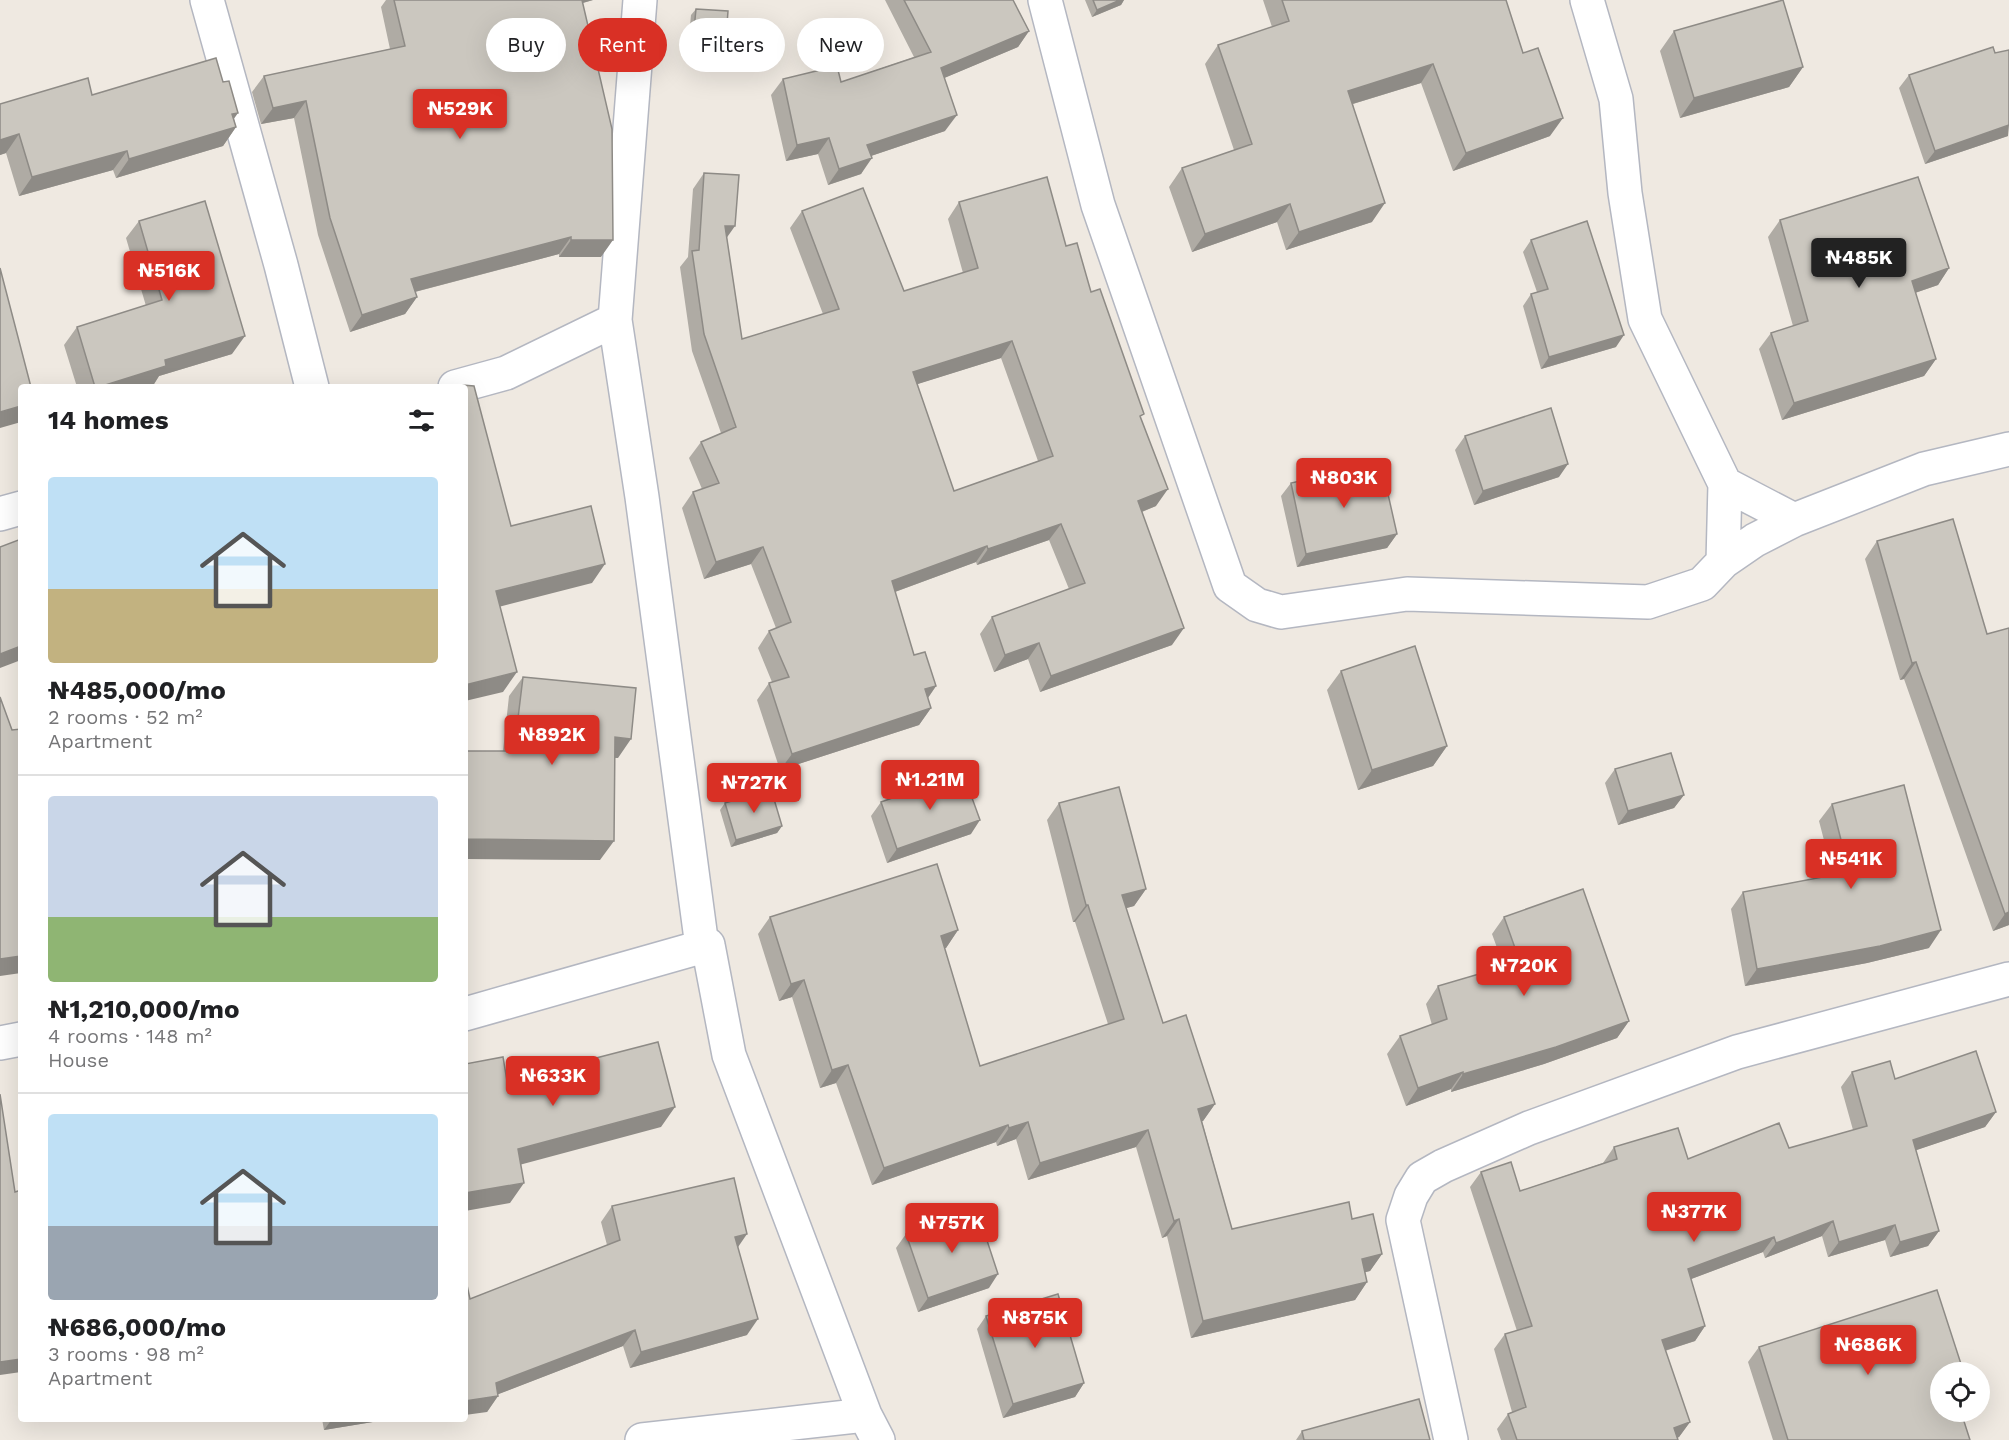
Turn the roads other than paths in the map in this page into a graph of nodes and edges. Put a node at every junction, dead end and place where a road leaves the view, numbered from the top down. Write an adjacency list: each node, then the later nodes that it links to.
1 (207, 0): 6 (street)
2 (640, 0): 5 (street)
3 (1045, 0): 13 (street)
4 (1587, 0): 9 (street)
5 (615, 320): 7 (street); 14 (street)
6 (311, 384)
7 (466, 384)
8 (2009, 449): 12 (street)
9 (1725, 484): 12 (street); 13 (street)
10 (18, 509): 11 (street)
11 (0, 514)
12 (1794, 520): 13 (street)
13 (1723, 562)
14 (708, 945): 16 (street); 19 (street)
15 (2009, 979): 21 (street)
16 (468, 1013)
17 (18, 1039): 18 (street)
18 (0, 1042)
19 (871, 1427): 20 (street)
20 (642, 1440)
21 (1451, 1440)

